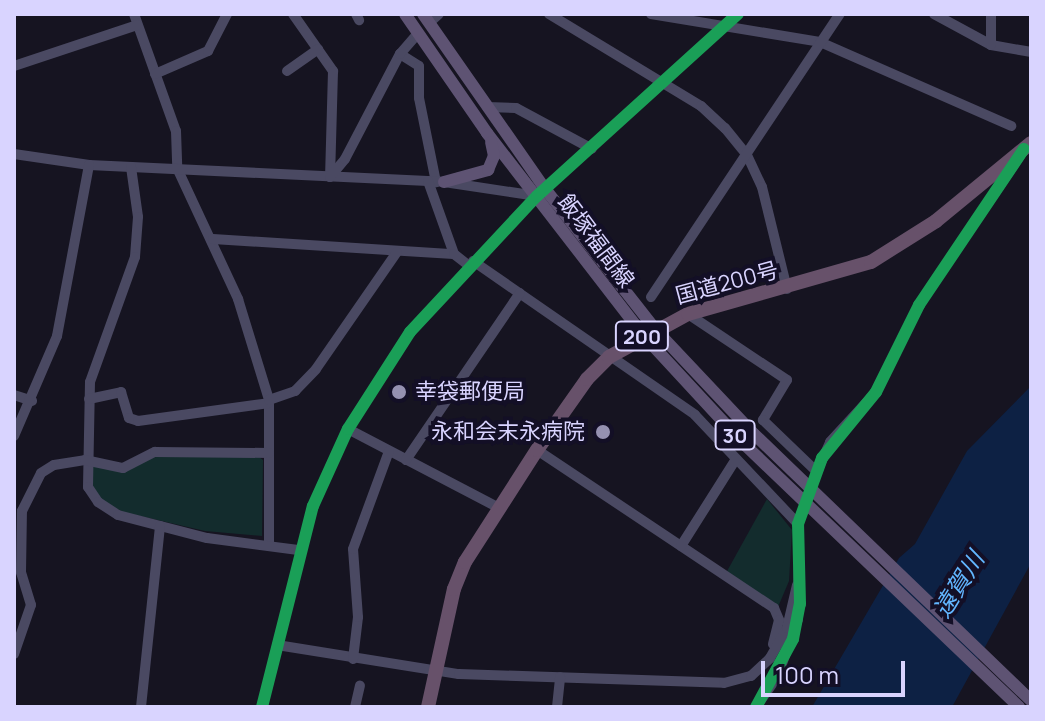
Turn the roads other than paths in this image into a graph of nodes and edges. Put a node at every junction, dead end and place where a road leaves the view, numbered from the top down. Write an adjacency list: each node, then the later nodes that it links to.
1 (227, 14): 21 (street)
2 (293, 14): 16 (street)
3 (405, 14): 13 (main road, 飯塚福間線 / 30)
4 (549, 14): 22 (street)
5 (651, 14): 12 (street)
6 (738, 14): 12 (street)
7 (840, 14): 14 (street)
8 (934, 14): 15 (street)
9 (991, 14): 15 (street)
10 (431, 17): 23 (main road, 飯塚福間線 / 30)
11 (136, 20): 19 (street); 21 (street)
12 (727, 24): 14 (street); 22 (street)
13 (418, 33): 18 (street); 25 (main road, 飯塚福間線 / 30)
14 (820, 42): 24 (street); 29 (street)
15 (991, 45): 17 (street)
16 (318, 49): 20 (street); 33 (street)
17 (1031, 52)
18 (400, 54): 33 (street); 34 (street)
19 (14, 66)
20 (287, 71)
21 (155, 74): 32 (street)
22 (665, 84): 27 (street); 29 (street)
23 (487, 107): 27 (street); 35 (main road, 飯塚福間線 / 30)
24 (1011, 126)
25 (487, 133): 34 (main road); 35 (main road, 飯塚福間線 / 30)
26 (1028, 146): 40 (highway, 国道200号 / 200); 43 (street)
27 (592, 149): 35 (street)
28 (14, 154): 30 (street)
29 (747, 155): 40 (street); 42 (street)
30 (89, 165): 31 (street); 48 (street)
31 (131, 167): 32 (street); 47 (street)
32 (177, 168): 33 (street); 36 (street)
33 (330, 177): 34 (street)
34 (436, 182): 35 (street); 38 (street)
35 (541, 193): 39 (street); 44 (main road, 飯塚福間線 / 30)
36 (213, 239): 37 (street); 49 (street)
37 (397, 252): 38 (street); 49 (street)
38 (454, 254): 39 (street)
39 (470, 263): 41 (street); 50 (street)
40 (787, 289): 43 (highway, 国道200号 / 200)
41 (520, 293): 45 (street); 57 (street)
42 (651, 297)
43 (688, 314): 44 (highway, 国道200号 / 200)
44 (649, 332): 45 (highway, 国道200号 / 200); 73 (main road, 飯塚福間線 / 30); 80 (main road, 飯塚福間線 / 30)
45 (609, 357): 52 (highway, 国道200号 / 200); 55 (street)
46 (14, 395): 48 (street)
47 (89, 399): 49 (street); 56 (street)
48 (32, 401): 51 (street)
49 (269, 401): 54 (street)
50 (348, 429): 53 (street); 63 (street)
51 (14, 436)
52 (537, 450): 58 (highway, 国道200号 / 200); 62 (street)
53 (389, 451): 57 (street); 69 (street)
54 (269, 453): 56 (street); 61 (street)
55 (736, 459): 62 (street); 65 (street)
56 (85, 460): 59 (street); 60 (street)
57 (406, 460): 58 (street)
58 (499, 508): 70 (highway, 国道200号 / 200)
59 (160, 526): 61 (street); 74 (street)
60 (16, 537): 64 (street)
61 (269, 546): 63 (street)
62 (681, 546): 68 (street)
63 (298, 550): 66 (street)
64 (18, 572): 67 (street)
65 (797, 585): 68 (street); 79 (street)
66 (277, 645): 69 (street); 75 (street)
67 (14, 654)
68 (770, 658): 71 (street)
69 (353, 659): 70 (street)
70 (437, 671): 71 (street); 77 (highway, 国道200号 / 200)
71 (560, 677): 78 (street)
72 (360, 686): 76 (street)
73 (1031, 701)
74 (141, 707)
75 (262, 707)
76 (355, 707)
77 (428, 707)
78 (557, 707)
79 (756, 707)
80 (1019, 707)

